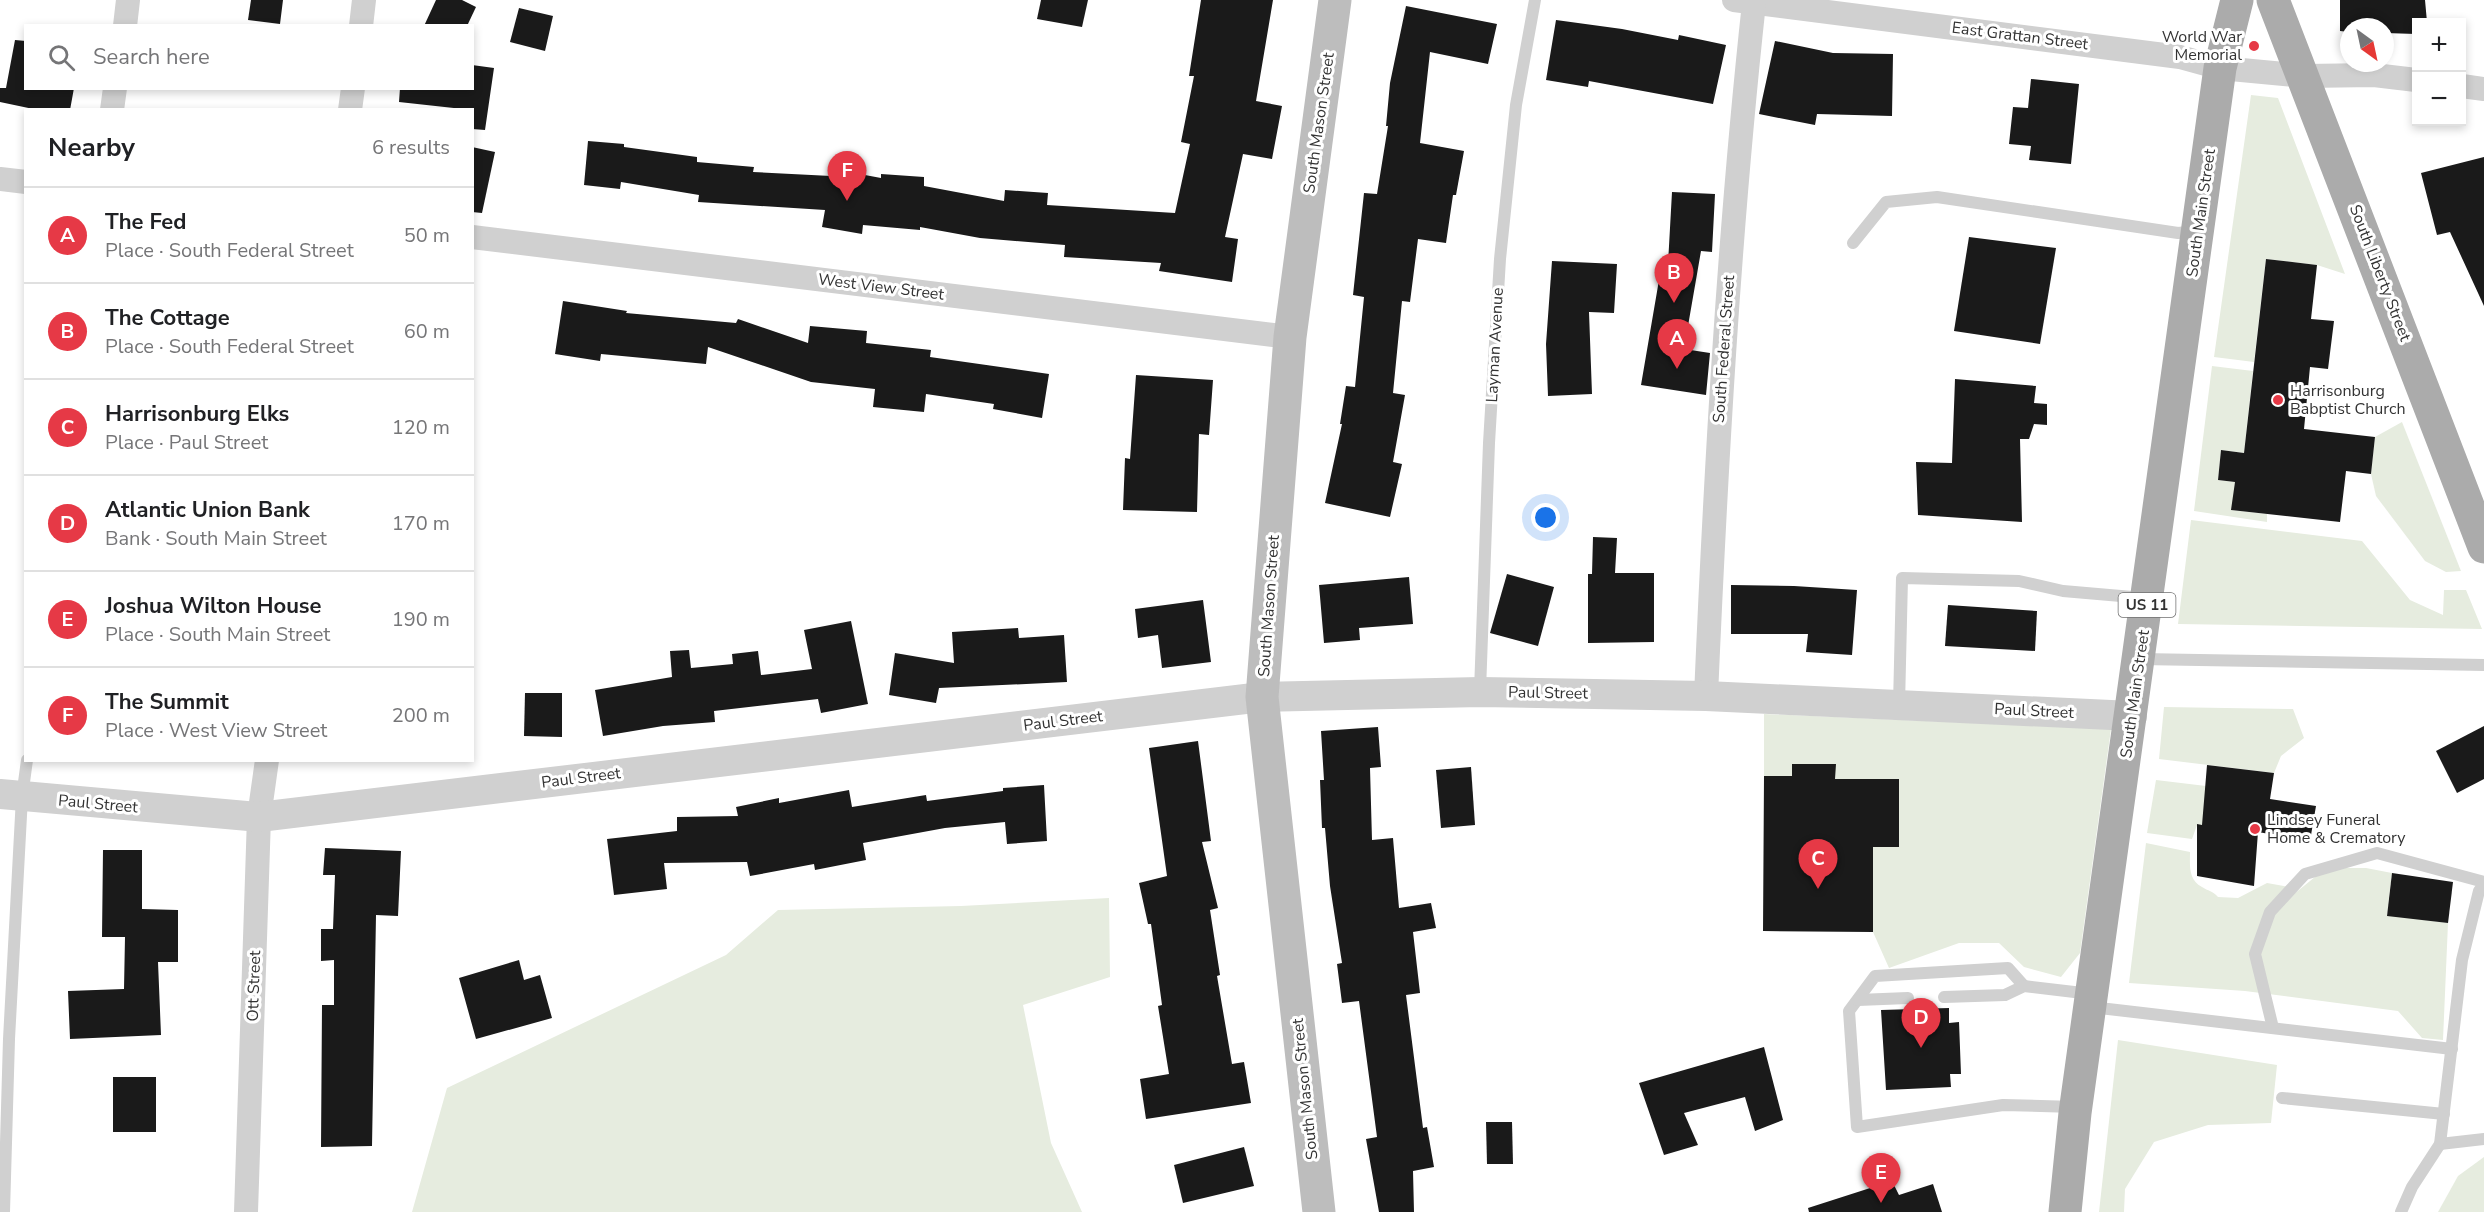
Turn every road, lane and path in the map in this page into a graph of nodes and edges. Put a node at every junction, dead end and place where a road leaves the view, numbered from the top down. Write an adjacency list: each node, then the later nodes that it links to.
1 (128, 0): 8 (street)
2 (364, 0): 9 (street)
3 (1335, 0): 24 (main road, South Mason Street)
4 (1535, 0): 29 (lane, Layman Avenue)
5 (2237, 0): 10 (main road, South Main Street / US 11)
6 (2273, 0): 11 (main road, South Liberty Street)
7 (1744, 1): 10 (street, East Grattan Street); 30 (street, South Federal Street)
8 (125, 24)
9 (361, 24)
10 (2220, 68): 11 (street, East Grattan Street); 21 (main road, South Main Street / US 11)
11 (2305, 76): 12 (street, East Grattan Street); 25 (main road, South Liberty Street)
12 (2412, 80)
13 (2466, 87): 14 (street)
14 (2484, 89)
15 (115, 90): 17 (street)
16 (353, 90): 18 (street)
17 (112, 108)
18 (350, 108)
19 (0, 179): 20 (street)
20 (24, 182)
21 (2198, 231): 23 (lane); 26 (main road, South Main Street / US 11)
22 (474, 237): 24 (street, West View Street)
23 (1853, 243)
24 (1290, 337): 31 (main road, South Mason Street)
25 (2484, 547)
26 (2148, 598): 27 (main road, South Main Street / US 11); 32 (lane)
27 (2140, 659): 28 (lane); 33 (main road, South Main Street / US 11)
28 (2484, 665)
29 (1480, 692): 30 (street, Paul Street); 31 (street, Paul Street)
30 (1706, 696): 32 (street, Paul Street)
31 (1262, 697): 37 (street, Paul Street); 53 (main road, South Mason Street)
32 (1899, 705): 33 (street, Paul Street)
33 (2132, 716): 43 (main road, South Main Street / US 11)
34 (26, 762): 36 (lane)
35 (267, 762): 37 (street, Ott Street)
36 (11, 796): 37 (street, Paul Street); 51 (lane)
37 (259, 817): 52 (street, Ott Street)
38 (2484, 883): 44 (lane); 45 (lane)
39 (2024, 986): 40 (lane); 42 (lane); 43 (lane)
40 (1944, 997)
41 (1908, 998): 42 (lane)
42 (1858, 1000): 47 (lane)
43 (2091, 1001): 44 (lane); 47 (main road, South Main Street / US 11)
44 (2273, 1029): 45 (lane)
45 (2452, 1049): 48 (lane)
46 (2282, 1098): 48 (lane)
47 (2076, 1107): 54 (main road, South Main Street / US 11)
48 (2444, 1114): 50 (lane)
49 (2484, 1139): 50 (lane)
50 (2440, 1144): 55 (lane)
51 (4, 1212)
52 (246, 1212)
53 (1319, 1212)
54 (2065, 1212)
55 (2401, 1212)

